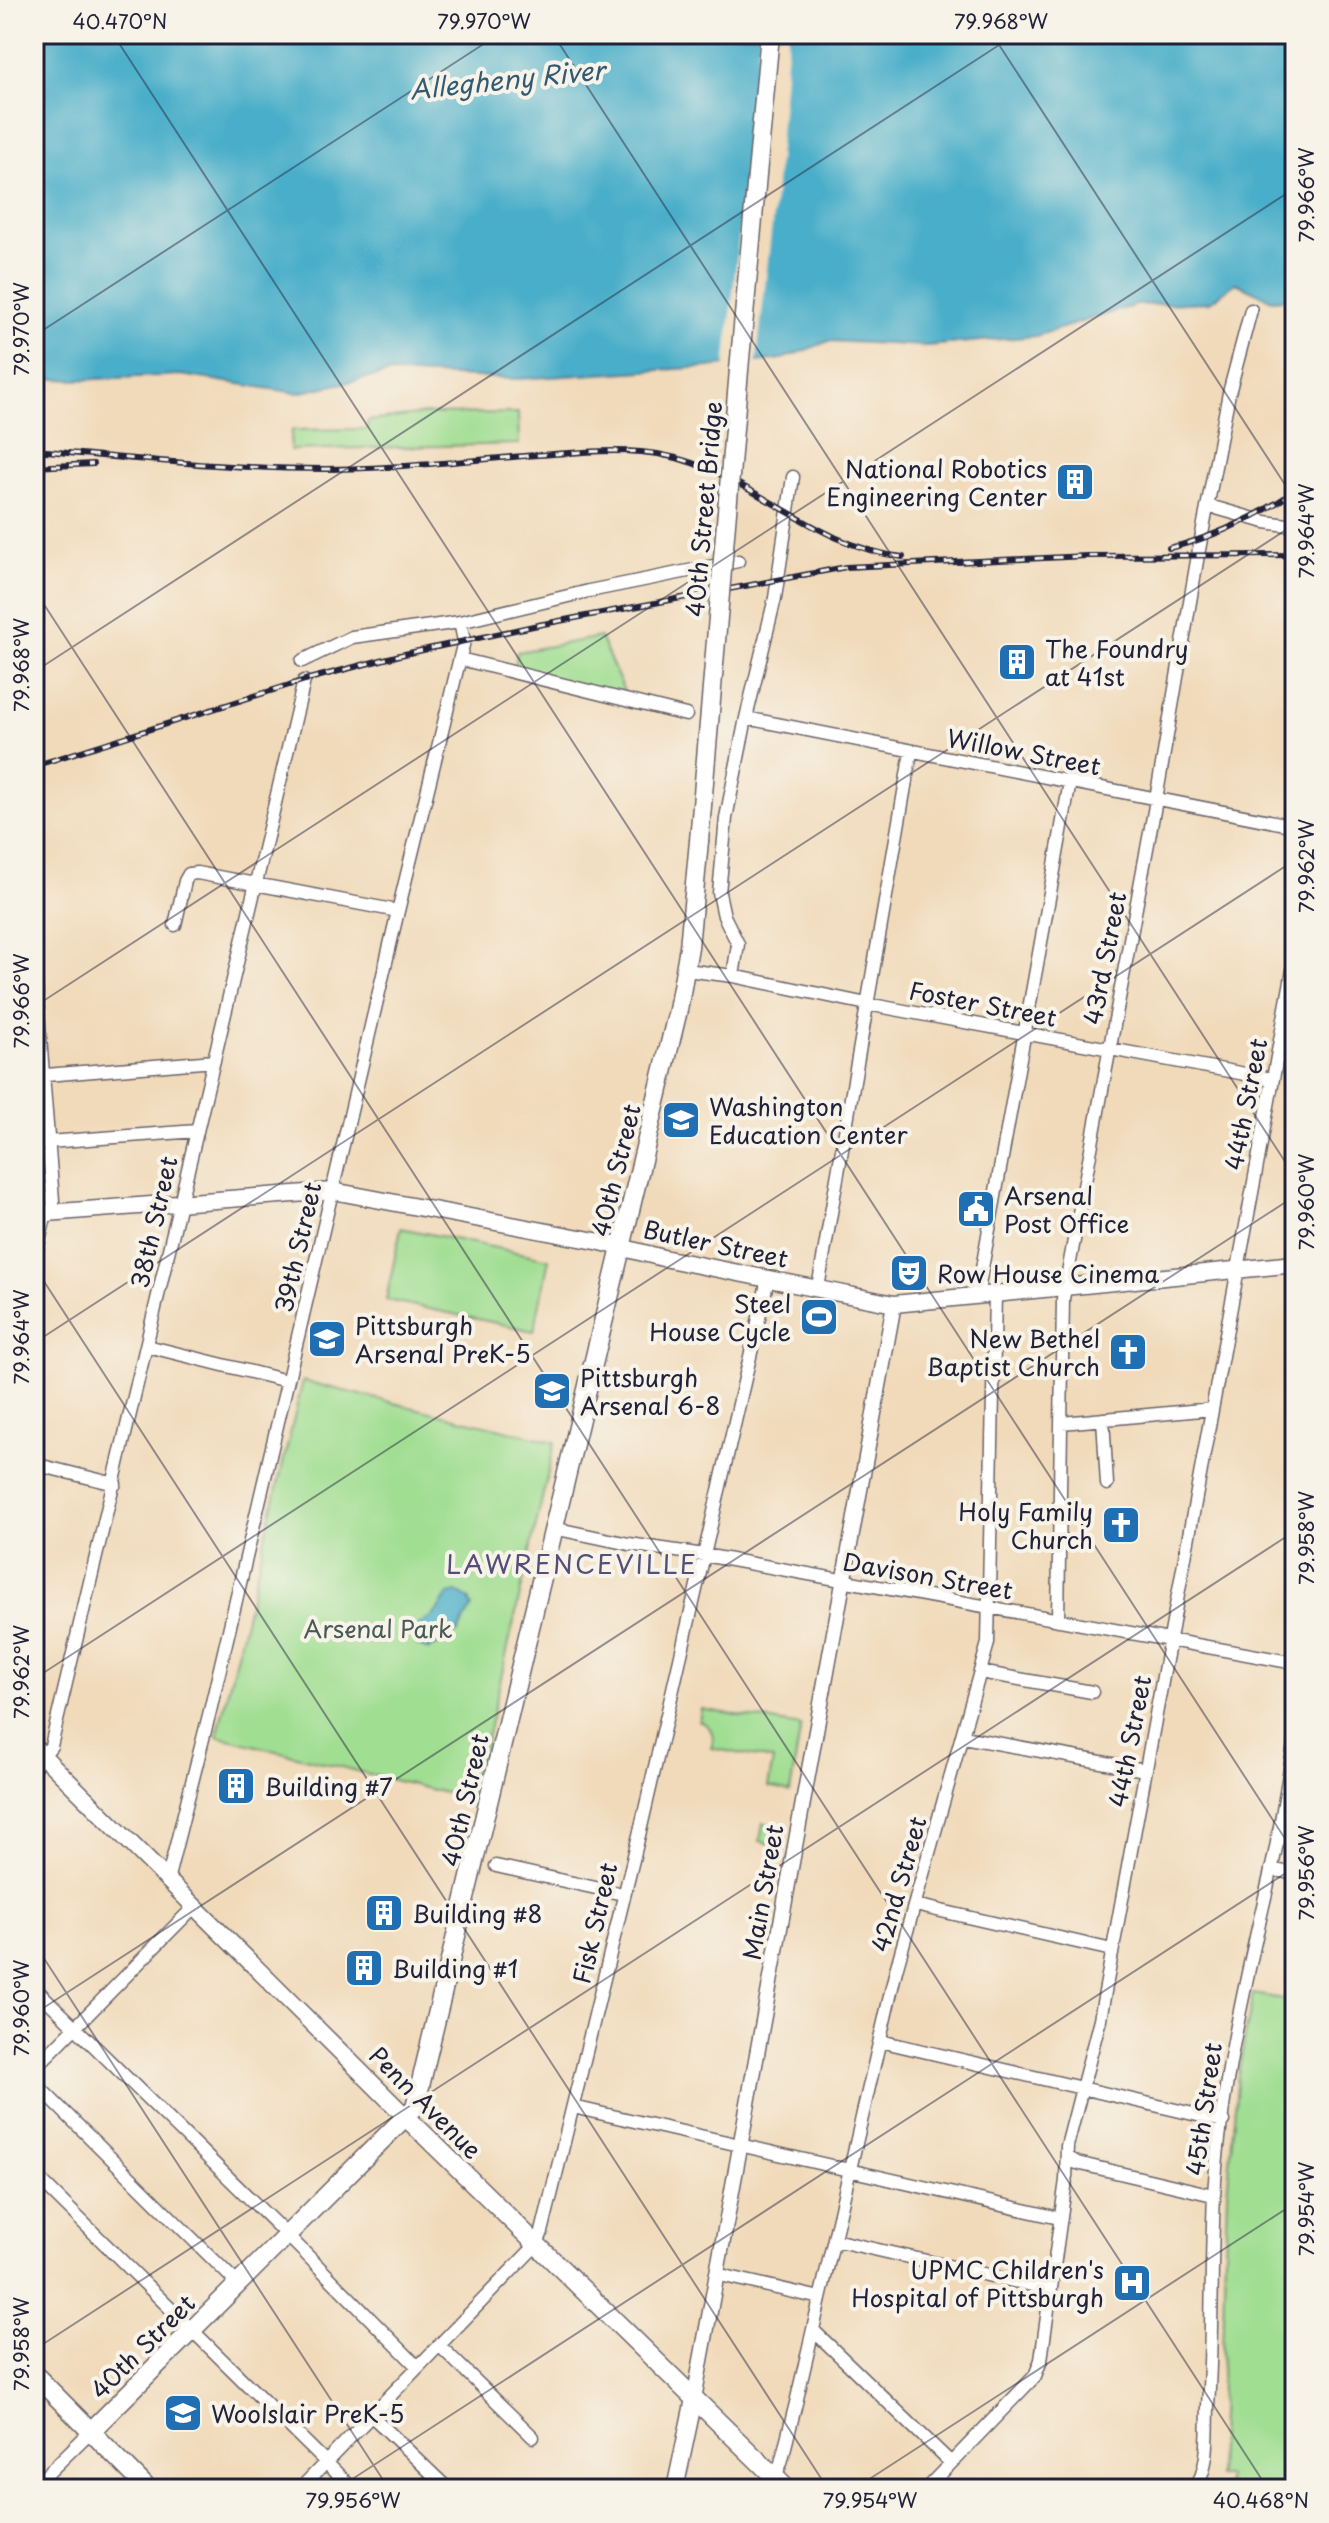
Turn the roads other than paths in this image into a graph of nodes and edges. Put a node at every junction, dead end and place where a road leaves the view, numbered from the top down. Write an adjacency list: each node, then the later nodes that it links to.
1 (770, 34): 23 (main road, 40th Street Bridge, bridge)
2 (1251, 310): 4 (street, 43rd Street)
3 (793, 477): 12 (street)
4 (1209, 506): 5 (street); 15 (street, 43rd Street)
5 (1295, 526)
6 (738, 561): 7 (street)
7 (460, 622): 8 (street, 39th Street); 9 (street)
8 (460, 659): 11 (street); 18 (street, 39th Street)
9 (302, 661)
10 (304, 681): 17 (street, 38th Street)
11 (686, 715)
12 (746, 718): 13 (street, Willow Street); 22 (street)
13 (911, 752): 14 (street, Willow Street); 24 (street)
14 (1070, 782): 15 (street, Willow Street); 25 (street)
15 (1156, 800): 16 (street, Willow Street); 26 (street, 43rd Street)
16 (1295, 826)
17 (256, 884): 18 (street); 19 (street); 27 (street, 38th Street)
18 (398, 911): 33 (street, 39th Street)
19 (175, 925)
20 (1295, 959): 29 (street, 44th Street)
21 (34, 961): 28 (street)
22 (733, 976): 23 (street, Foster Street); 24 (street, Foster Street)
23 (684, 979): 36 (main road, 40th Street)
24 (867, 1004): 25 (street, Foster Street); 42 (street)
25 (1023, 1034): 26 (street, Foster Street); 44 (street)
26 (1110, 1049): 29 (street, Foster Street); 41 (street, 43rd Street)
27 (214, 1061): 28 (street); 30 (street, 38th Street)
28 (38, 1075): 31 (street)
29 (1272, 1079): 39 (street, 44th Street)
30 (197, 1131): 31 (street); 34 (street, 38th Street)
31 (48, 1142): 32 (street); 35 (street)
32 (34, 1143)
33 (333, 1191): 34 (main road, Butler Street); 36 (main road, Butler Street); 47 (street, 39th Street)
34 (180, 1203): 35 (main road, Butler Street); 46 (street, 38th Street)
35 (45, 1214): 37 (street)
36 (621, 1247): 40 (main road, Butler Street); 54 (main road, 40th Street)
37 (34, 1262)
38 (1295, 1264): 39 (main road, Butler Street)
39 (1239, 1268): 41 (main road, Butler Street); 48 (street, 44th Street)
40 (768, 1279): 42 (main road, Butler Street); 55 (street, Fisk Street)
41 (1065, 1287): 43 (main road, Butler Street); 50 (street, 43rd Street)
42 (818, 1288): 45 (main road, Butler Street)
43 (995, 1294): 44 (main road, Butler Street); 57 (street, 42nd Street)
44 (977, 1296): 45 (main road, Butler Street)
45 (894, 1304): 56 (street, Main Street)
46 (147, 1346): 47 (street); 52 (street, 38th Street)
47 (287, 1381): 70 (street, 39th Street)
48 (1212, 1409): 49 (street); 59 (street, 44th Street)
49 (1103, 1419): 50 (street); 53 (street)
50 (1062, 1423): 58 (street, 43rd Street)
51 (34, 1464): 52 (street)
52 (115, 1484): 65 (street, 38th Street)
53 (1107, 1484)
54 (553, 1528): 55 (street, Davison Street); 82 (main road, 40th Street)
55 (704, 1555): 56 (street, Davison Street); 71 (street, Fisk Street)
56 (843, 1582): 57 (street, Davison Street); 84 (street, Main Street)
57 (989, 1608): 58 (street, Davison Street); 61 (street, 42nd Street)
58 (1058, 1620): 59 (street, Davison Street)
59 (1170, 1641): 60 (street, Davison Street); 66 (street, 44th Street)
60 (1295, 1663)
61 (980, 1672): 62 (street); 63 (street, 42nd Street)
62 (1092, 1692)
63 (963, 1737): 66 (street); 72 (street, 42nd Street)
64 (1295, 1739): 68 (street, 45th Street)
65 (37, 1757): 70 (main road, Penn Avenue)
66 (1145, 1770): 74 (street, 44th Street)
67 (496, 1866): 71 (street)
68 (1271, 1869): 69 (street); 83 (street, 45th Street)
69 (1295, 1874)
70 (167, 1881): 73 (main road, Penn Avenue)
71 (623, 1894): 81 (street, Fisk Street)
72 (915, 1905): 74 (street); 77 (street, 42nd Street)
73 (193, 1908): 76 (street); 82 (main road, Penn Avenue)
74 (1112, 1950): 80 (street, 44th Street)
75 (34, 1987): 76 (street)
76 (75, 2028): 78 (street); 90 (street)
77 (880, 2041): 80 (street); 86 (street, 42nd Street)
78 (34, 2069)
79 (34, 2082): 94 (street)
80 (1083, 2087): 83 (street); 85 (street, 44th Street)
81 (573, 2107): 84 (street); 92 (street, Fisk Street)
82 (406, 2117): 90 (main road, 40th Street); 92 (main road, Penn Avenue)
83 (1223, 2121): 88 (street, 45th Street)
84 (739, 2144): 86 (street); 93 (street, Main Street)
85 (1067, 2157): 88 (street); 89 (street, 44th Street)
86 (850, 2170): 89 (street); 91 (street, 42nd Street)
87 (34, 2174): 97 (street)
88 (1213, 2195): 116 (street, 45th Street)
89 (1059, 2218): 95 (street, 44th Street)
90 (287, 2236): 94 (main road, 40th Street); 100 (street)
91 (834, 2240): 95 (street); 96 (street, 42nd Street)
92 (537, 2244): 99 (street, Fisk Street); 102 (main road, Penn Avenue)
93 (716, 2274): 96 (street); 102 (street, Main Street)
94 (238, 2284): 97 (main road, 40th Street)
95 (1049, 2289): 107 (street, 44th Street)
96 (820, 2298): 98 (street, 42nd Street)
97 (192, 2330): 104 (main road, 40th Street); 106 (street)
98 (813, 2330): 107 (street); 109 (street, 42nd Street)
99 (439, 2345): 100 (street, Fisk Street); 105 (street)
100 (418, 2367): 103 (street, Fisk Street)
101 (34, 2374): 104 (main road)
102 (694, 2399): 109 (main road, Penn Avenue); 114 (main road, Main Street)
103 (371, 2415): 106 (street, Fisk Street); 113 (street)
104 (92, 2430): 108 (street, 40th Street); 110 (main road)
105 (533, 2437)
106 (326, 2462): 111 (street, Fisk Street); 112 (street)
107 (951, 2463): 115 (street, 44th Street)
108 (39, 2482)
109 (781, 2483)
110 (148, 2489)
111 (300, 2489)
112 (353, 2489)
113 (448, 2489)
114 (675, 2489)
115 (926, 2489)
116 (1195, 2489)

